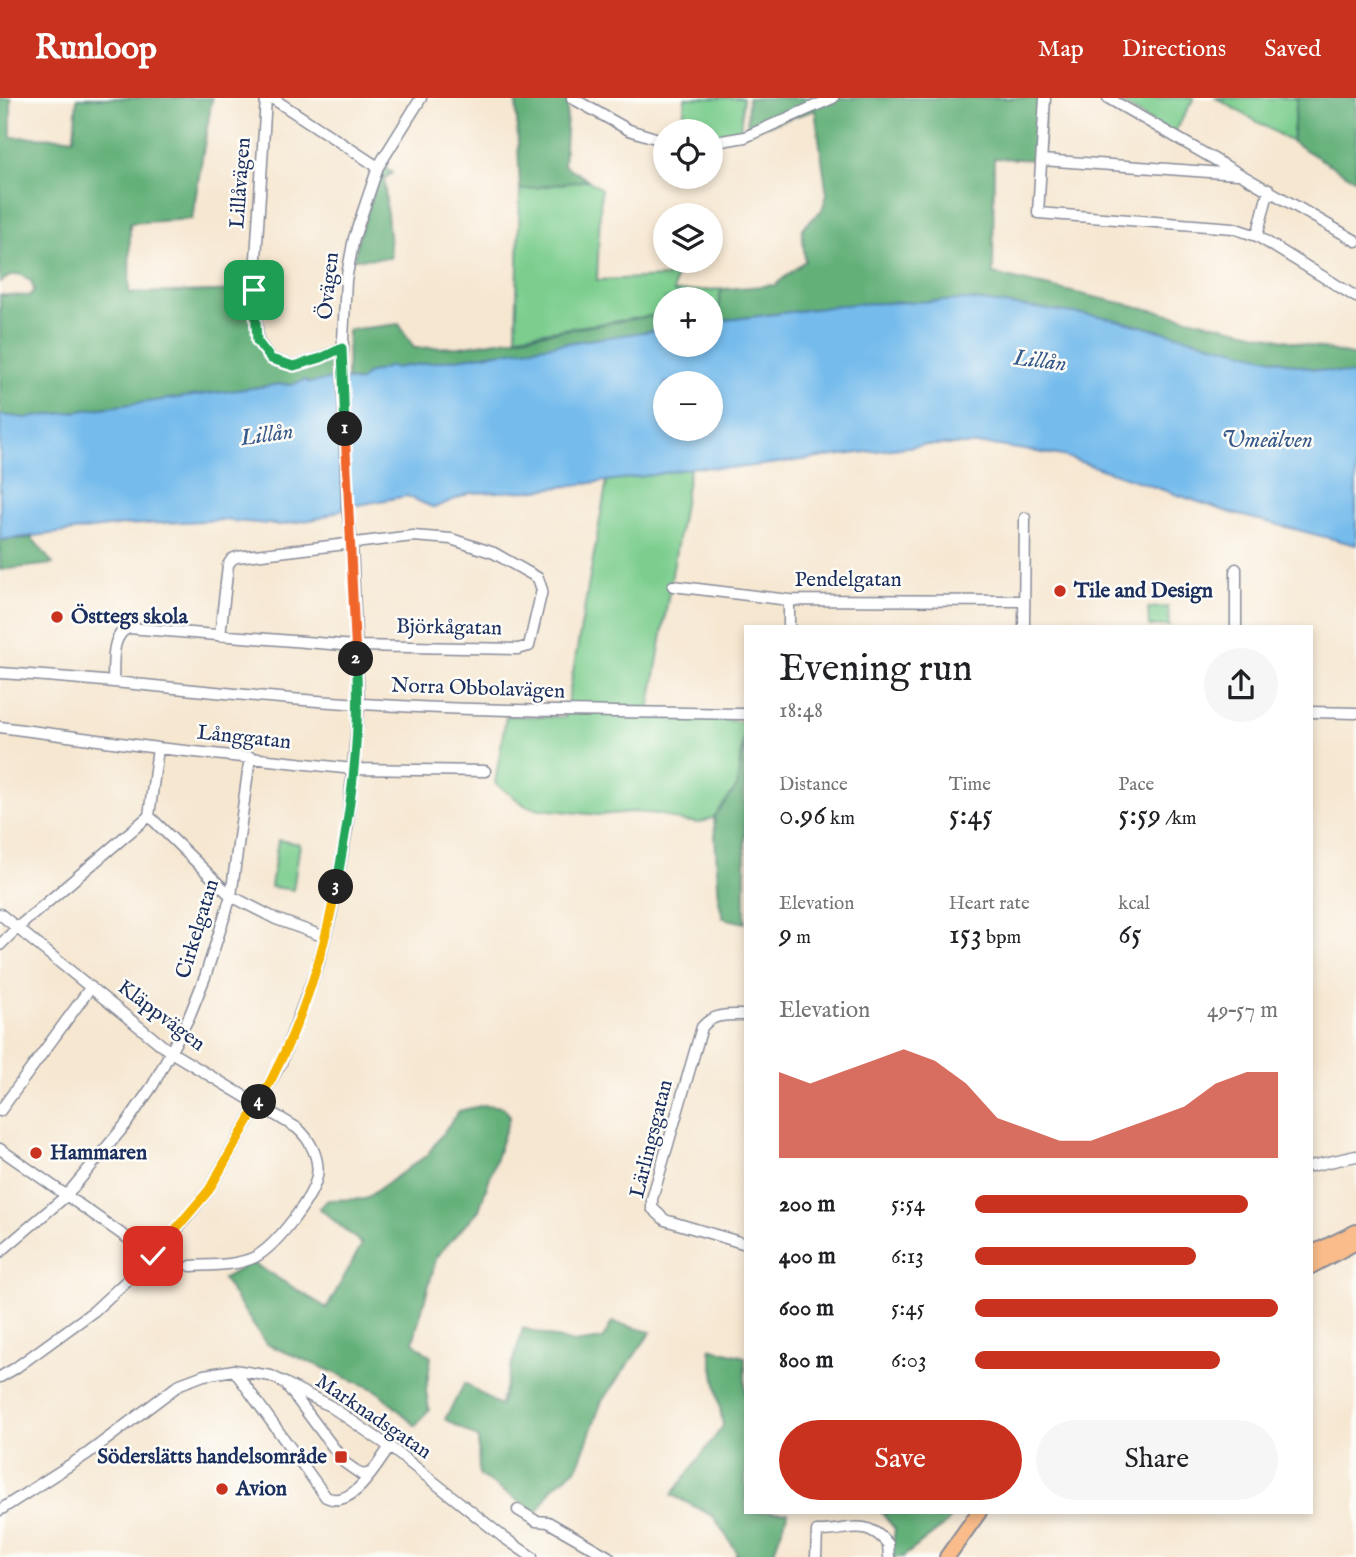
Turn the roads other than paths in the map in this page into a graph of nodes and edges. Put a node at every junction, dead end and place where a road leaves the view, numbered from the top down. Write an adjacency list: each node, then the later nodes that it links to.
1 (266, 98): 17 (street, Lillåvägen)
2 (272, 98): 11 (street)
3 (421, 98): 11 (street, Övägen)
4 (572, 98): 8 (street)
5 (833, 98): 9 (street)
6 (1045, 98): 10 (street)
7 (1108, 98): 12 (street)
8 (653, 137)
9 (723, 141)
10 (1042, 160): 12 (street); 14 (street)
11 (378, 167): 17 (street, Övägen)
12 (1240, 174): 13 (street)
13 (1269, 189): 14 (street); 15 (street)
14 (1257, 236): 16 (street)
15 (1356, 241)
16 (1356, 297)
17 (342, 348): 19 (street, Övägen)
18 (1026, 518): 23 (street)
19 (352, 544): 27 (street); 28 (street, Övägen); 28 (street, Björkågatan)
20 (1236, 569): 26 (street)
21 (673, 586): 22 (street, Pendelgatan)
22 (789, 600): 23 (street, Pendelgatan); 24 (street)
23 (1024, 601): 25 (street)
24 (789, 625)
25 (1024, 625)
26 (1236, 625)
27 (220, 636): 28 (street); 30 (street)
28 (355, 646): 31 (street, Övägen)
29 (0, 673): 30 (street, Norra Obbolavägen)
30 (113, 681): 31 (street, Norra Obbolavägen)
31 (359, 704): 33 (street, Norra Obbolavägen); 38 (street, Övägen)
32 (1313, 712): 34 (street)
33 (744, 713)
34 (1356, 713)
35 (0, 727): 36 (street, Långgatan)
36 (158, 748): 37 (street, Långgatan); 40 (street)
37 (250, 757): 38 (street, Långgatan); 41 (street, Cirkelgatan)
38 (353, 769): 39 (street, Långgatan); 44 (street, Övägen)
39 (485, 771)
40 (149, 816): 41 (street); 43 (street)
41 (231, 897): 44 (street); 48 (street, Cirkelgatan)
42 (0, 914): 43 (street, Kläppvägen)
43 (17, 928): 45 (street); 46 (street, Kläppvägen)
44 (325, 937): 49 (street, Övägen)
45 (0, 945)
46 (91, 987): 48 (street, Kläppvägen); 50 (street)
47 (744, 1015): 57 (street, Lärlingsgatan)
48 (169, 1051): 49 (street, Kläppvägen); 54 (street, Cirkelgatan)
49 (258, 1104): 60 (street, Övägen); 62 (street, Kläppvägen)
50 (0, 1111)
51 (0, 1149): 54 (street)
52 (1356, 1156): 53 (street)
53 (1313, 1166)
54 (66, 1196): 58 (street, Cirkelgatan); 60 (street)
55 (1356, 1232): 59 (highway)
56 (1356, 1242): 61 (highway)
57 (744, 1243)
58 (0, 1252)
59 (1313, 1253)
60 (153, 1256): 64 (street, Övägen)
61 (1313, 1265)
62 (191, 1266)
63 (234, 1370): 65 (street, Marknadsgatan); 67 (street); 68 (street, Marknadsgatan)
64 (0, 1377)
65 (284, 1381): 66 (street, Marknadsgatan); 67 (street)
66 (390, 1447): 67 (street); 72 (street, Marknadsgatan)
67 (370, 1473)
68 (0, 1510)
69 (518, 1510): 73 (street)
70 (966, 1514): 76 (highway)
71 (978, 1514): 77 (highway)
72 (533, 1557)
73 (609, 1557)
74 (816, 1557): 75 (street)
75 (889, 1557)
76 (937, 1557)
77 (947, 1557)

